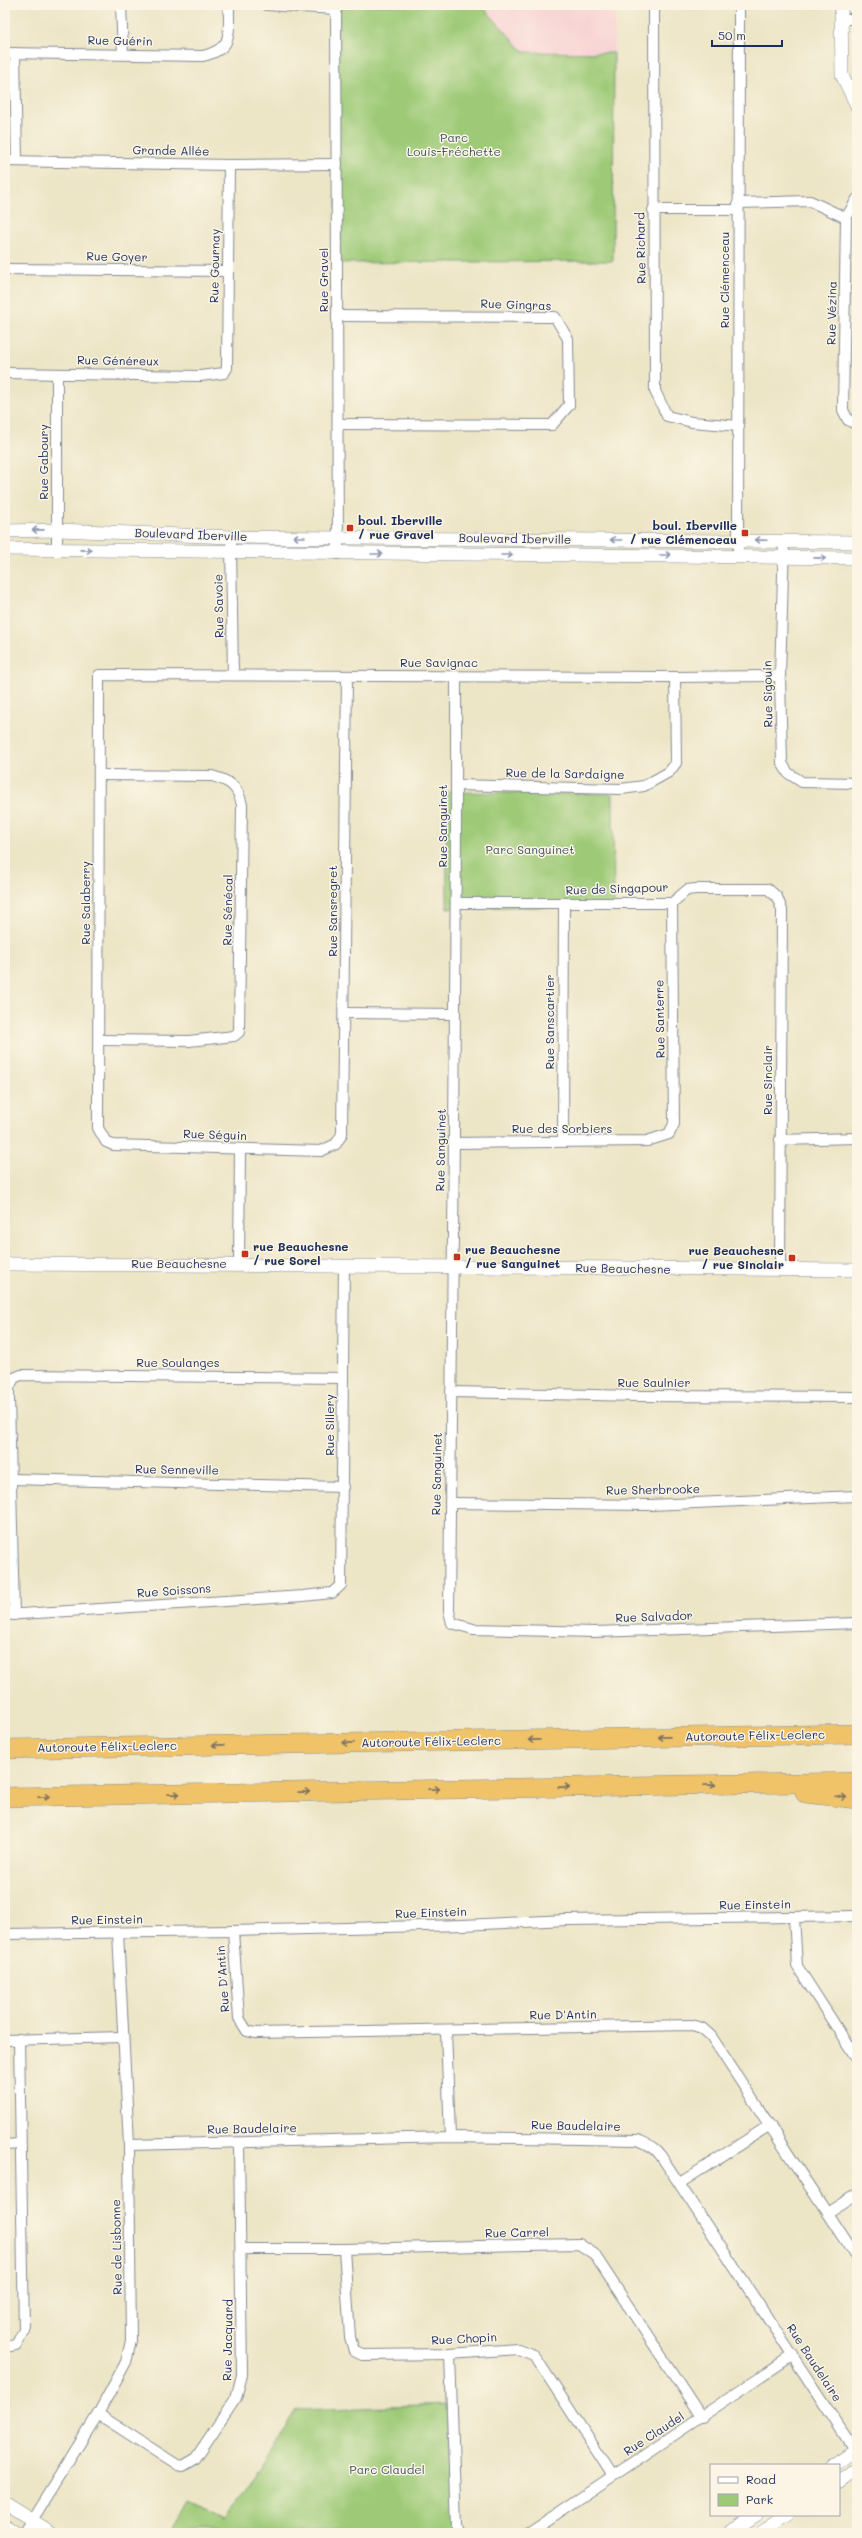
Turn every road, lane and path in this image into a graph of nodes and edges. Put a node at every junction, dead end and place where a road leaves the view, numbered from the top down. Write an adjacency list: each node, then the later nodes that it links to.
1 (121, 5): 11 (street)
2 (229, 5): 11 (street, Rue Guérin)
3 (266, 5): 7 (street)
4 (654, 5): 19 (street, Rue Richard)
5 (740, 5): 18 (street, Rue Clémenceau)
6 (841, 5): 8 (street)
7 (336, 7): 15 (street, Rue Gravel)
8 (841, 19): 9 (street); 12 (street)
9 (857, 19)
10 (10, 53): 11 (street, Rue Guérin); 14 (street)
11 (123, 54)
12 (857, 106)
13 (5, 161): 14 (street, Grande Allée)
14 (17, 162): 16 (street, Grande Allée)
15 (337, 164): 16 (street, Grande Allée); 23 (street, Rue Gravel)
16 (229, 165): 22 (street, Rue Gournay)
17 (857, 199): 20 (street, Rue Vézina)
18 (738, 206): 19 (street); 20 (street); 29 (street, Rue Clémenceau)
19 (653, 210): 29 (street, Rue Richard)
20 (846, 218): 28 (street, Rue Vézina)
21 (5, 269): 22 (street, Rue Goyer)
22 (228, 271): 24 (street, Rue Gournay)
23 (337, 316): 27 (street, Rue Gravel); 27 (street, Rue Gingras)
24 (227, 368): 26 (street, Rue Généreux)
25 (5, 373): 26 (street, Rue Généreux)
26 (57, 374): 30 (street, Rue Gaboury)
27 (338, 424): 33 (street, Rue Gravel)
28 (857, 425)
29 (738, 426): 34 (street, Rue Clémenceau)
30 (58, 530): 31 (street, Boulevard Iberville, one-way to 31); 32 (street, Boulevard Iberville); 38 (street, Rue Gaboury)
31 (5, 531)
32 (231, 537): 33 (street, Boulevard Iberville, one-way to 32); 39 (street, Rue Savoie)
33 (338, 538): 34 (street, Boulevard Iberville, one-way to 33); 40 (street, Rue Gravel)
34 (739, 540): 35 (street, Boulevard Iberville, one-way to 34); 41 (street, Rue Clémenceau)
35 (784, 541): 36 (street, Boulevard Iberville); 42 (street, Rue Sigouin)
36 (857, 542)
37 (5, 549): 38 (street, Boulevard Iberville)
38 (57, 549): 39 (street, Boulevard Iberville, one-way to 39)
39 (231, 552): 40 (street, Boulevard Iberville); 45 (street, Rue Savoie)
40 (338, 554): 41 (street, Boulevard Iberville, one-way to 41)
41 (738, 556): 42 (street, Boulevard Iberville)
42 (783, 557): 43 (street, Boulevard Iberville, one-way to 43); 48 (street, Rue Sigouin)
43 (857, 558)
44 (99, 675): 45 (street, Rue Savignac); 50 (street, Rue Salaberry)
45 (232, 675): 46 (street, Rue Savignac)
46 (347, 676): 47 (street, Rue Savignac); 57 (street, Rue Sansregret)
47 (456, 676): 49 (street, Rue Savignac); 52 (street, Rue Sanguinet)
48 (780, 676): 49 (street, Rue Savignac); 51 (street, Rue Sigouin)
49 (675, 677): 52 (street, Rue de la Sardaigne)
50 (100, 775): 59 (street, Rue Salaberry); 59 (street, Rue Sénécal)
51 (857, 783)
52 (456, 785): 54 (street, Rue Sanguinet)
53 (774, 892): 55 (street, Rue de Singapour); 63 (street, Rue Sinclair)
54 (456, 903): 56 (street, Rue de Singapour); 58 (street, Rue Sanguinet)
55 (672, 903): 56 (street, Rue de Singapour); 61 (street, Rue Santerre)
56 (564, 904): 64 (street, Rue Sanscartier)
57 (345, 1013): 58 (street); 66 (street, Rue Sansregret)
58 (455, 1014): 65 (street, Rue Sanguinet)
59 (99, 1040): 60 (street, Rue Salaberry)
60 (99, 1132): 67 (street, Rue Séguin)
61 (669, 1134): 64 (street, Rue des Sorbiers)
62 (857, 1138): 63 (street)
63 (780, 1140): 72 (street, Rue Sinclair)
64 (563, 1141): 65 (street, Rue des Sorbiers)
65 (454, 1143): 71 (street, Rue Sanguinet)
66 (336, 1144): 67 (street, Rue Séguin)
67 (240, 1149): 69 (street)
68 (5, 1264): 69 (street, Rue Beauchesne)
69 (239, 1264): 70 (street, Rue Beauchesne)
70 (344, 1265): 71 (street, Rue Beauchesne); 74 (street, Rue Sillery)
71 (451, 1267): 72 (street, Rue Beauchesne); 75 (street, Rue Sanguinet)
72 (780, 1270): 73 (street, Rue Beauchesne)
73 (857, 1270)
74 (343, 1378): 77 (street, Rue Soulanges); 78 (street, Rue Sillery)
75 (451, 1392): 76 (street, Rue Saulnier); 80 (street, Rue Sanguinet)
76 (857, 1397)
77 (11, 1479): 78 (street, Rue Senneville); 82 (street)
78 (343, 1487): 81 (street, Rue Sillery)
79 (857, 1496): 80 (street, Rue Sherbrooke)
80 (450, 1503): 83 (street, Rue Sanguinet)
81 (341, 1585): 82 (street, Rue Soissons)
82 (9, 1615)
83 (452, 1623): 84 (street, Rue Salvador)
84 (857, 1623)
85 (857, 1734): 86 (highway, Autoroute Félix-Leclerc, one-way to 86)
86 (5, 1749)
87 (857, 1782): 88 (highway)
88 (732, 1785): 89 (highway, one-way to 88); 90 (highway, one-way to 90)
89 (5, 1797)
90 (857, 1799)
91 (857, 1916): 92 (street, Rue Einstein)
92 (794, 1918): 93 (street, Rue Einstein); 100 (street)
93 (233, 1931): 94 (street, Rue Einstein); 96 (street, Rue D'Antin)
94 (118, 1933): 95 (street, Rue Einstein); 97 (street, Rue de Lisbonne)
95 (5, 1934)
96 (446, 2030): 101 (street, Rue D'Antin); 102 (street)
97 (124, 2037): 98 (street); 106 (street, Rue de Lisbonne)
98 (19, 2039): 99 (street); 104 (street)
99 (5, 2040)
100 (857, 2059)
101 (770, 2125): 107 (street); 109 (street, Rue D'Antin)
102 (450, 2137): 103 (street, Rue Baudelaire); 107 (street, Rue Baudelaire)
103 (239, 2143): 106 (street, Rue Baudelaire); 110 (street, Rue Jacquard)
104 (20, 2144): 105 (street); 113 (street)
105 (5, 2145)
106 (129, 2145): 116 (street, Rue de Lisbonne)
107 (680, 2183): 115 (street, Rue Baudelaire)
108 (857, 2194): 109 (street)
109 (827, 2213): 112 (street, Rue D'Antin)
110 (241, 2249): 111 (street, Rue Carrel); 116 (street, Rue Jacquard)
111 (344, 2249): 114 (street, Rue Chopin); 117 (street, Rue Carrel)
112 (857, 2259)
113 (5, 2347)
114 (450, 2354): 121 (street, Rue Chopin); 131 (street)
115 (793, 2356): 117 (street, Rue Claudel); 118 (street, Rue Baudelaire)
116 (98, 2414): 126 (street, Rue de Lisbonne)
117 (702, 2418): 121 (street, Rue Claudel)
118 (856, 2450): 119 (street)
119 (834, 2464)
120 (857, 2468): 122 (street)
121 (613, 2476): 132 (street, Rue Claudel)
122 (840, 2480)
123 (5, 2504): 126 (street)
124 (754, 2516): 133 (street)
125 (786, 2516): 134 (street)
126 (31, 2520): 129 (street, Rue de Lisbonne); 130 (street)
127 (5, 2527): 128 (street)
128 (15, 2533)
129 (24, 2533)
130 (52, 2533)
131 (458, 2533)
132 (528, 2533)
133 (728, 2533)
134 (760, 2533)

